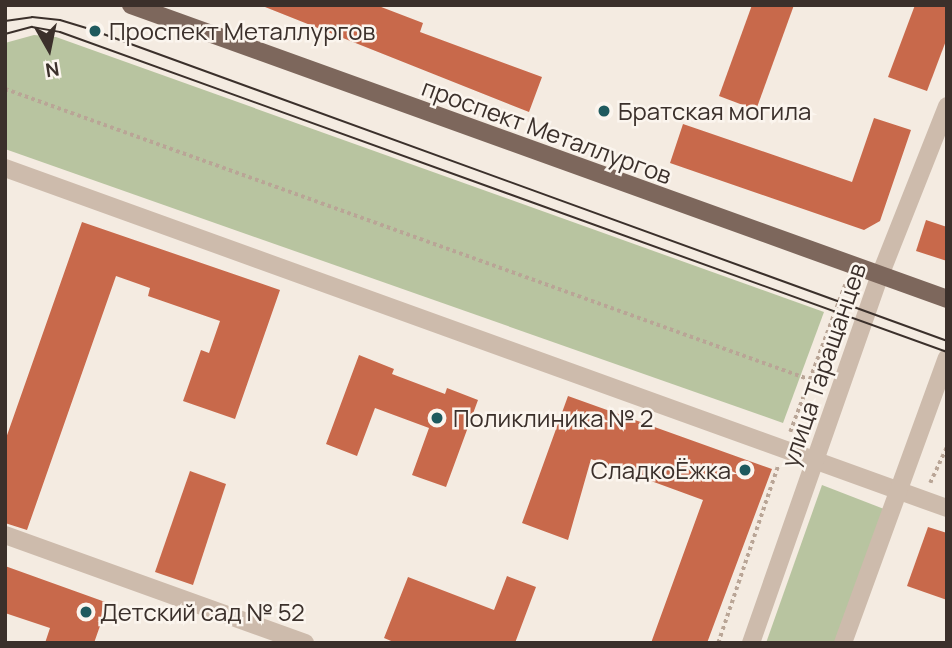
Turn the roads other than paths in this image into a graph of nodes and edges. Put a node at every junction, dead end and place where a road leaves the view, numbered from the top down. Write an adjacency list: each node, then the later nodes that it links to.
1 (131, 5): 4 (main road, проспект Металлургов)
2 (947, 106): 4 (street, улица Таращанцев)
3 (5, 168): 7 (street)
4 (879, 278): 5 (main road, проспект Металлургов); 7 (street, улица Таращанцев)
5 (947, 299)
6 (947, 358): 8 (street)
7 (817, 459): 8 (street); 12 (street, улица Таращанцев)
8 (907, 494): 9 (street); 13 (street)
9 (947, 508)
10 (5, 535): 11 (street)
11 (304, 643)
12 (751, 643)
13 (843, 643)

